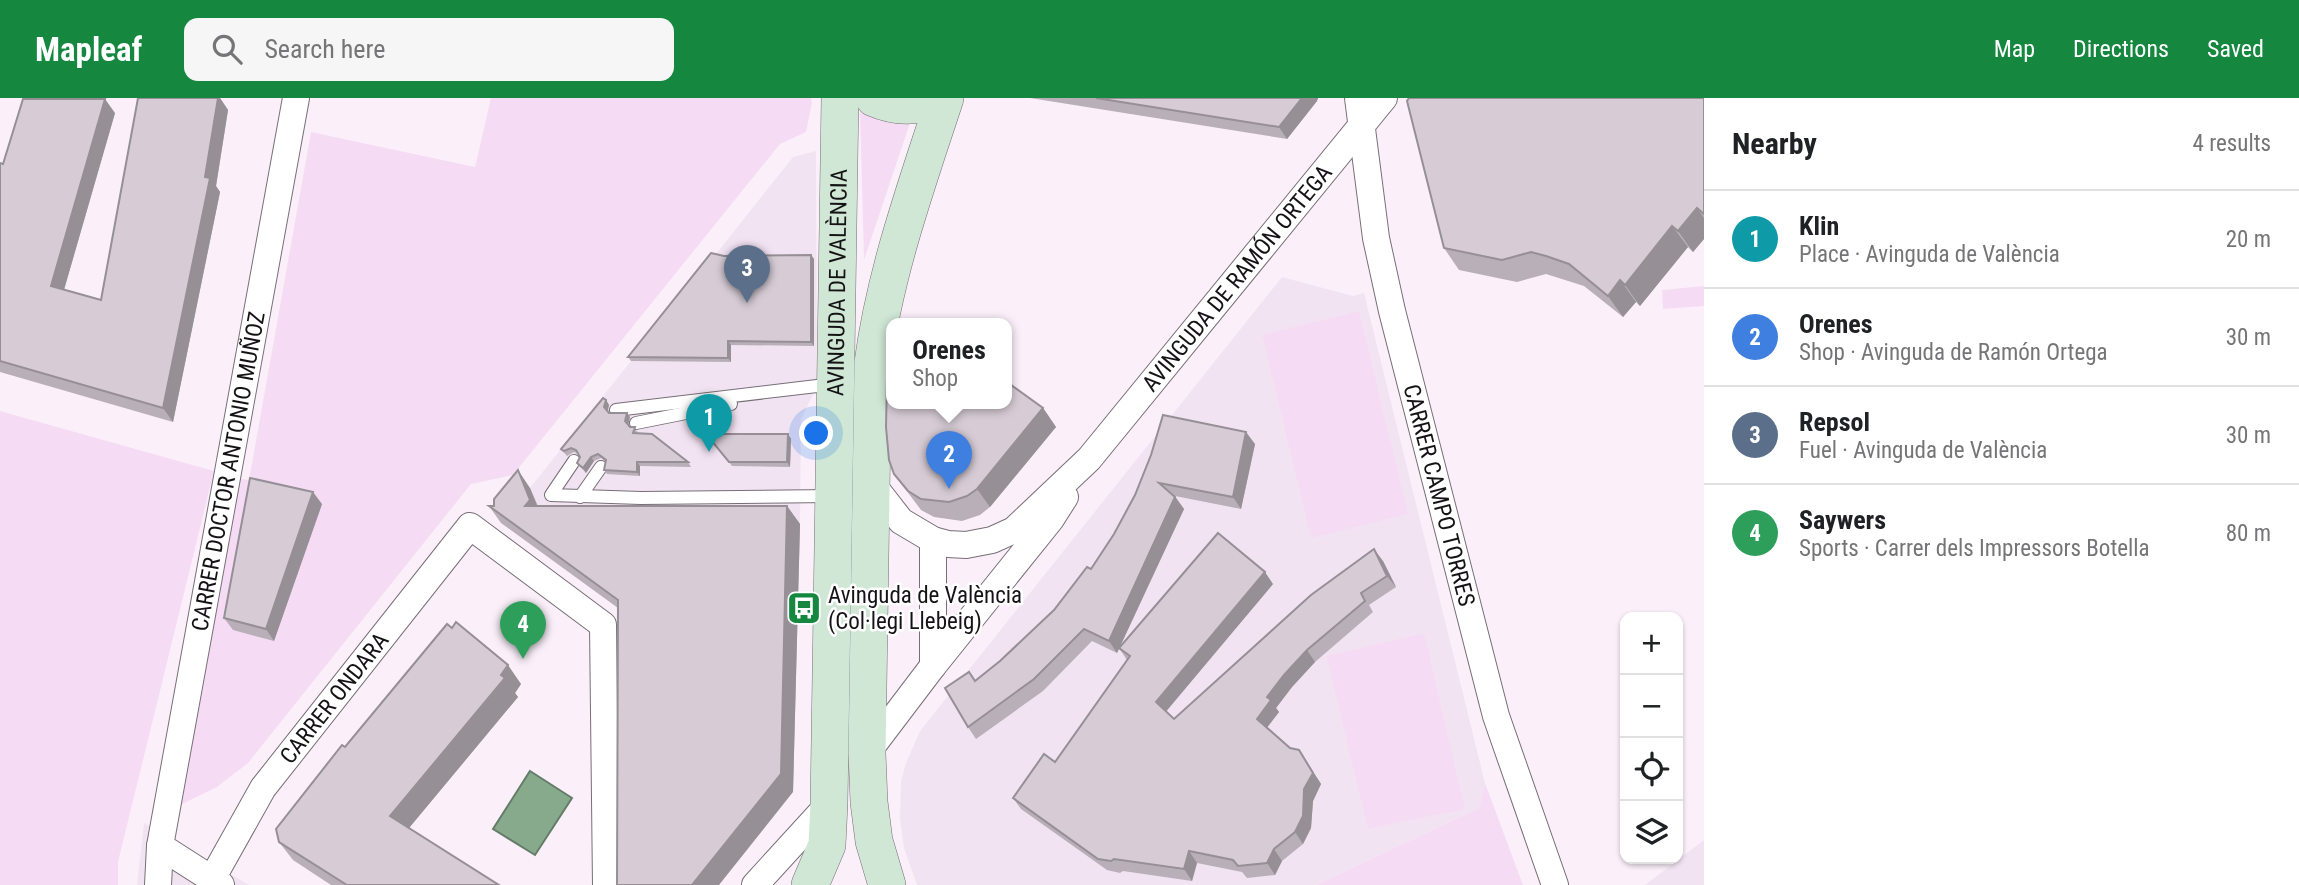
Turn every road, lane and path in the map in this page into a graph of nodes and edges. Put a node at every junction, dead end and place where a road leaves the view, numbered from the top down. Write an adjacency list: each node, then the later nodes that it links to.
1 (296, 98): 22 (street, CARRER DOCTOR ANTONIO MUÑOZ)
2 (840, 98): 9 (main road, AVINGUDA DE VALÈNCIA)
3 (874, 98): 4 (main road)
4 (937, 98)
5 (944, 98): 15 (main road, AVINGUDA DE VALÈNCIA)
6 (1359, 98): 8 (street, CARRER CAMPO TORRES)
7 (1384, 98): 8 (street, AVINGUDA DE RAMÓN ORTEGA)
8 (1362, 124): 12 (street, AVINGUDA DE RAMÓN ORTEGA); 29 (street, CARRER CAMPO TORRES)
9 (826, 387): 10 (lane); 11 (lane); 16 (main road, AVINGUDA DE VALÈNCIA)
10 (616, 410)
11 (636, 423)
12 (1089, 458): 18 (street, AVINGUDA DE RAMÓN ORTEGA); 19 (street, AVINGUDA DE RAMÓN ORTEGA)
13 (574, 461): 17 (lane)
14 (601, 467): 17 (lane)
15 (873, 485): 18 (street, AVINGUDA DE RAMÓN ORTEGA); 20 (main road, AVINGUDA DE VALÈNCIA)
16 (833, 496): 17 (lane); 21 (main road, AVINGUDA DE VALÈNCIA)
17 (580, 497)
18 (933, 540): 19 (street)
19 (933, 666): 20 (street, AVINGUDA DE RAMÓN ORTEGA)
20 (867, 753): 28 (main road, AVINGUDA DE VALÈNCIA)
21 (829, 804): 26 (street); 27 (main road, AVINGUDA DE VALÈNCIA)
22 (160, 846): 23 (street); 24 (street, CARRER DOCTOR ANTONIO MUÑOZ)
23 (217, 882): 25 (street, CARRER ONDARA)
24 (158, 885)
25 (606, 885)
26 (755, 885)
27 (810, 885)
28 (887, 885)
29 (1555, 885)

